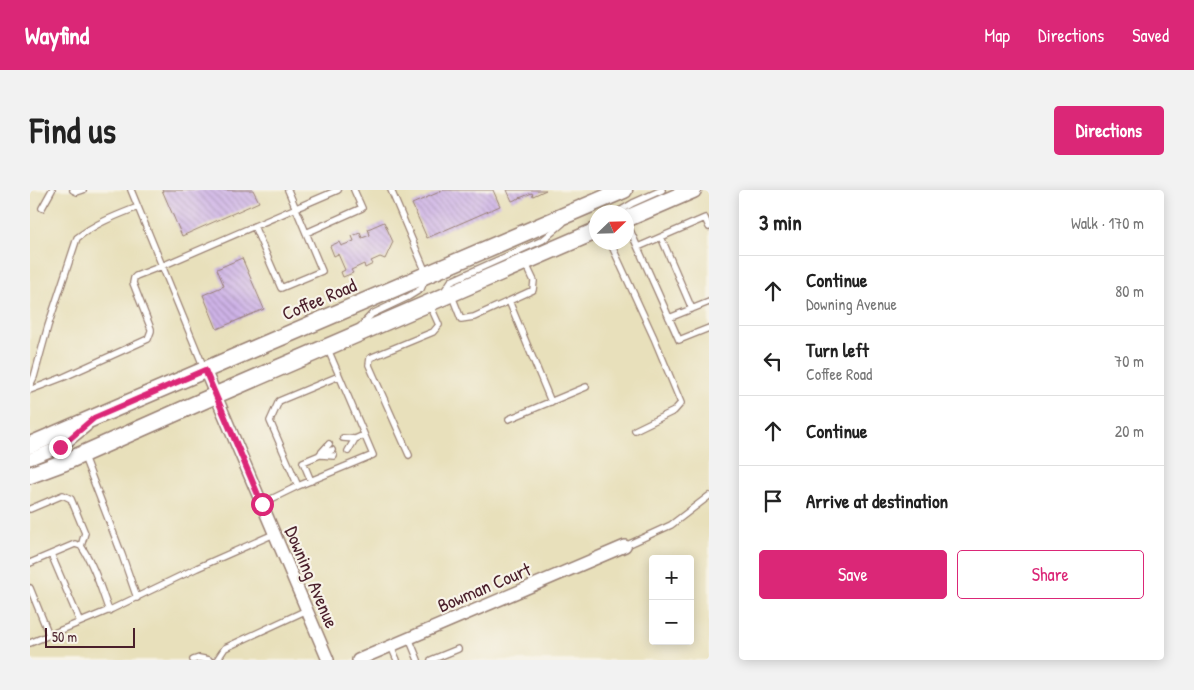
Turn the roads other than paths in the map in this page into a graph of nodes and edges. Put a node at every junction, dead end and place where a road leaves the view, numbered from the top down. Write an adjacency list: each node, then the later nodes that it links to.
1 (52, 190): 14 (lane)
2 (73, 190): 3 (lane)
3 (83, 190)
4 (131, 190): 13 (lane)
5 (288, 190): 15 (lane)
6 (338, 190): 15 (lane)
7 (354, 190): 21 (lane)
8 (392, 190): 29 (lane)
9 (624, 190): 16 (main road, Coffee Road)
10 (662, 190): 12 (lane)
11 (693, 190): 17 (main road)
12 (630, 205)
13 (138, 207): 28 (lane); 40 (lane)
14 (42, 208)
15 (296, 208): 19 (lane); 21 (lane)
16 (578, 210): 29 (main road, Coffee Road); 30 (lane)
17 (634, 216)
18 (707, 218): 20 (lane); 23 (lane)
19 (254, 226): 21 (lane); 28 (lane)
20 (709, 227)
21 (306, 233)
22 (589, 234): 27 (main road)
23 (661, 237): 25 (lane); 33 (lane)
24 (634, 238): 25 (lane)
25 (638, 247): 34 (lane)
26 (614, 250): 47 (lane)
27 (526, 262): 30 (main road); 31 (lane)
28 (162, 266): 38 (lane); 42 (lane)
29 (426, 275): 36 (lane); 38 (main road, Coffee Road)
30 (440, 299): 31 (lane); 36 (main road); 55 (lane)
31 (509, 301): 44 (lane)
32 (709, 302): 33 (lane)
33 (692, 309): 34 (lane)
34 (669, 318): 35 (lane)
35 (709, 328)
36 (349, 338): 37 (main road)
37 (327, 347): 39 (lane); 43 (main road)
38 (205, 370): 43 (street, Downing Avenue); 45 (main road, Coffee Road)
39 (340, 376): 48 (lane); 59 (lane)
40 (30, 385)
41 (586, 387): 44 (lane)
42 (30, 390)
43 (216, 395): 53 (main road); 61 (street, Downing Avenue)
44 (551, 402): 46 (lane)
45 (94, 418): 51 (main road, Coffee Road); 56 (street)
46 (509, 419)
47 (635, 430)
48 (364, 435): 49 (lane); 58 (lane)
49 (355, 439): 50 (lane); 52 (lane)
50 (344, 441)
51 (30, 445)
52 (348, 451)
53 (83, 454): 57 (main road); 69 (lane)
54 (319, 455): 54 (lane); 58 (lane)
55 (409, 455)
56 (30, 459)
57 (30, 475)
58 (311, 481): 59 (lane)
59 (298, 486): 61 (lane)
60 (709, 496): 65 (lane)
61 (262, 504): 63 (street, Downing Avenue)
62 (30, 509): 64 (lane)
63 (274, 534): 69 (lane); 71 (street, Downing Avenue)
64 (82, 546): 66 (lane); 70 (lane)
65 (625, 546): 74 (street, Bowman Court)
66 (51, 554): 67 (lane); 72 (lane)
67 (30, 563)
68 (30, 588): 73 (lane)
69 (136, 598): 70 (lane)
70 (109, 610): 72 (lane)
71 (306, 610): 80 (lane); 81 (street, Downing Avenue)
72 (80, 622): 73 (lane)
73 (49, 635): 75 (lane)
74 (410, 638): 76 (street, Bowman Court); 84 (lane)
75 (30, 642)
76 (390, 646): 82 (street, Bowman Court); 83 (lane)
77 (458, 649): 85 (lane)
78 (193, 660): 79 (lane)
79 (209, 660)
80 (217, 660)
81 (328, 660)
82 (358, 660)
83 (396, 660)
84 (418, 660)
85 (431, 660)

